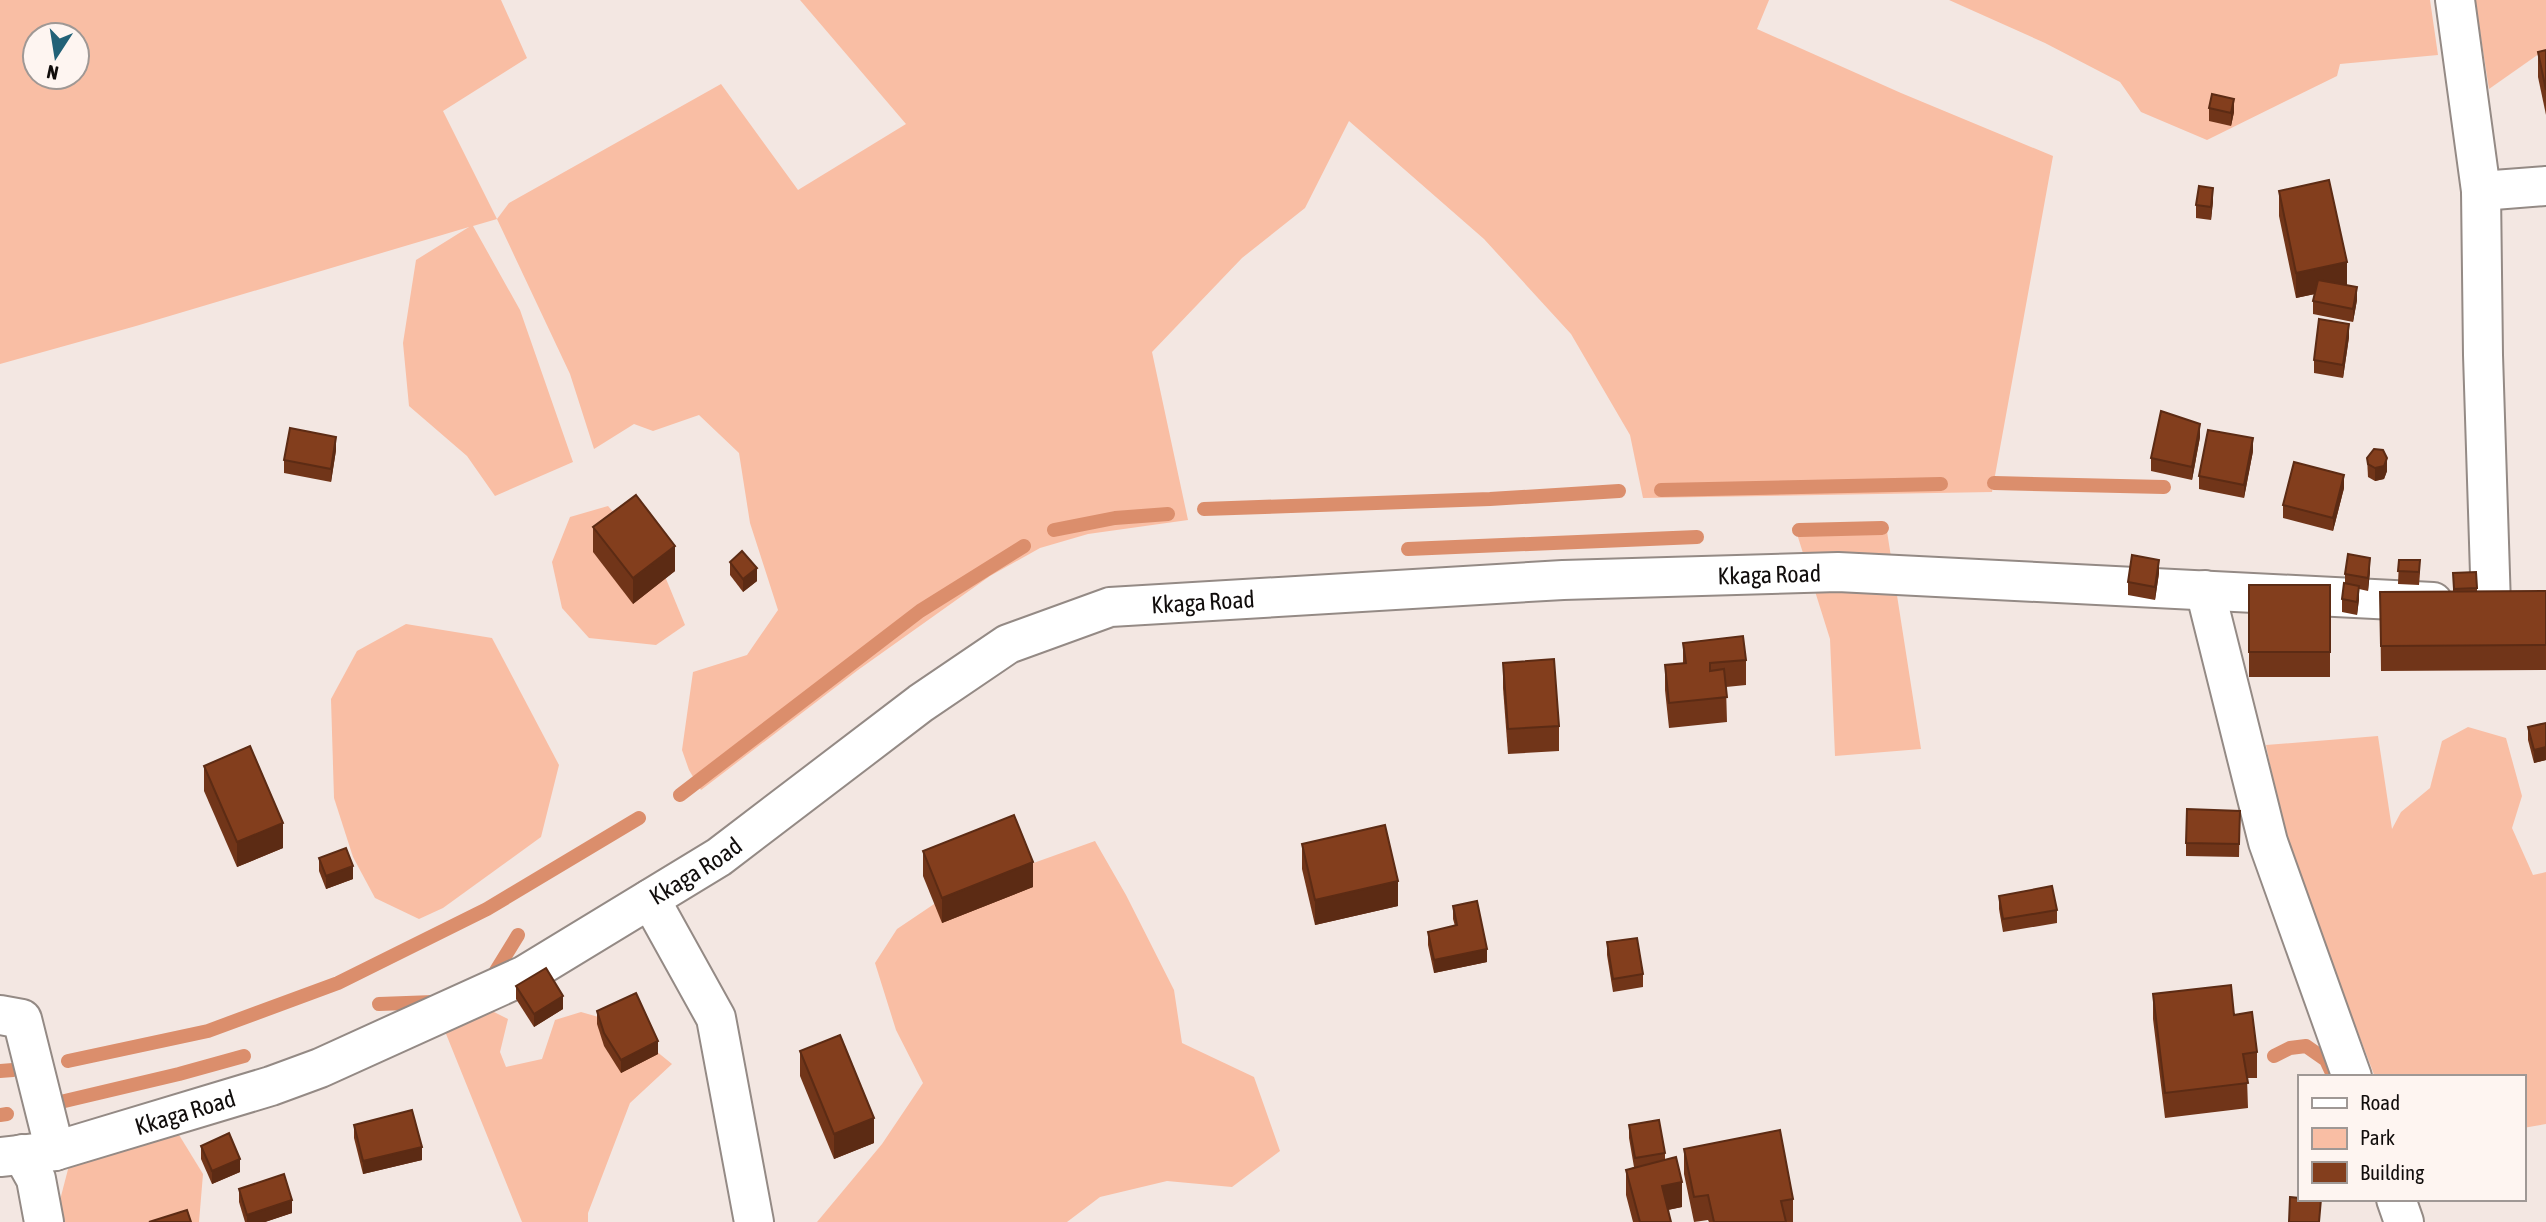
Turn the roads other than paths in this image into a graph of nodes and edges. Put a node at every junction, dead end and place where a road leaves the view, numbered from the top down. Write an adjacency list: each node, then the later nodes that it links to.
1 (2455, 0): 3 (street)
2 (2546, 186): 3 (street)
3 (2481, 191): 4 (street, Kkaga Road)
4 (2205, 590): 5 (street, Kkaga Road); 7 (street)
5 (650, 900): 8 (street, Kkaga Road); 11 (street)
6 (0, 1015): 8 (street)
7 (2351, 1075)
8 (26, 1154): 10 (street)
9 (2397, 1201): 12 (street)
10 (44, 1222)
11 (754, 1222)
12 (2404, 1222)

